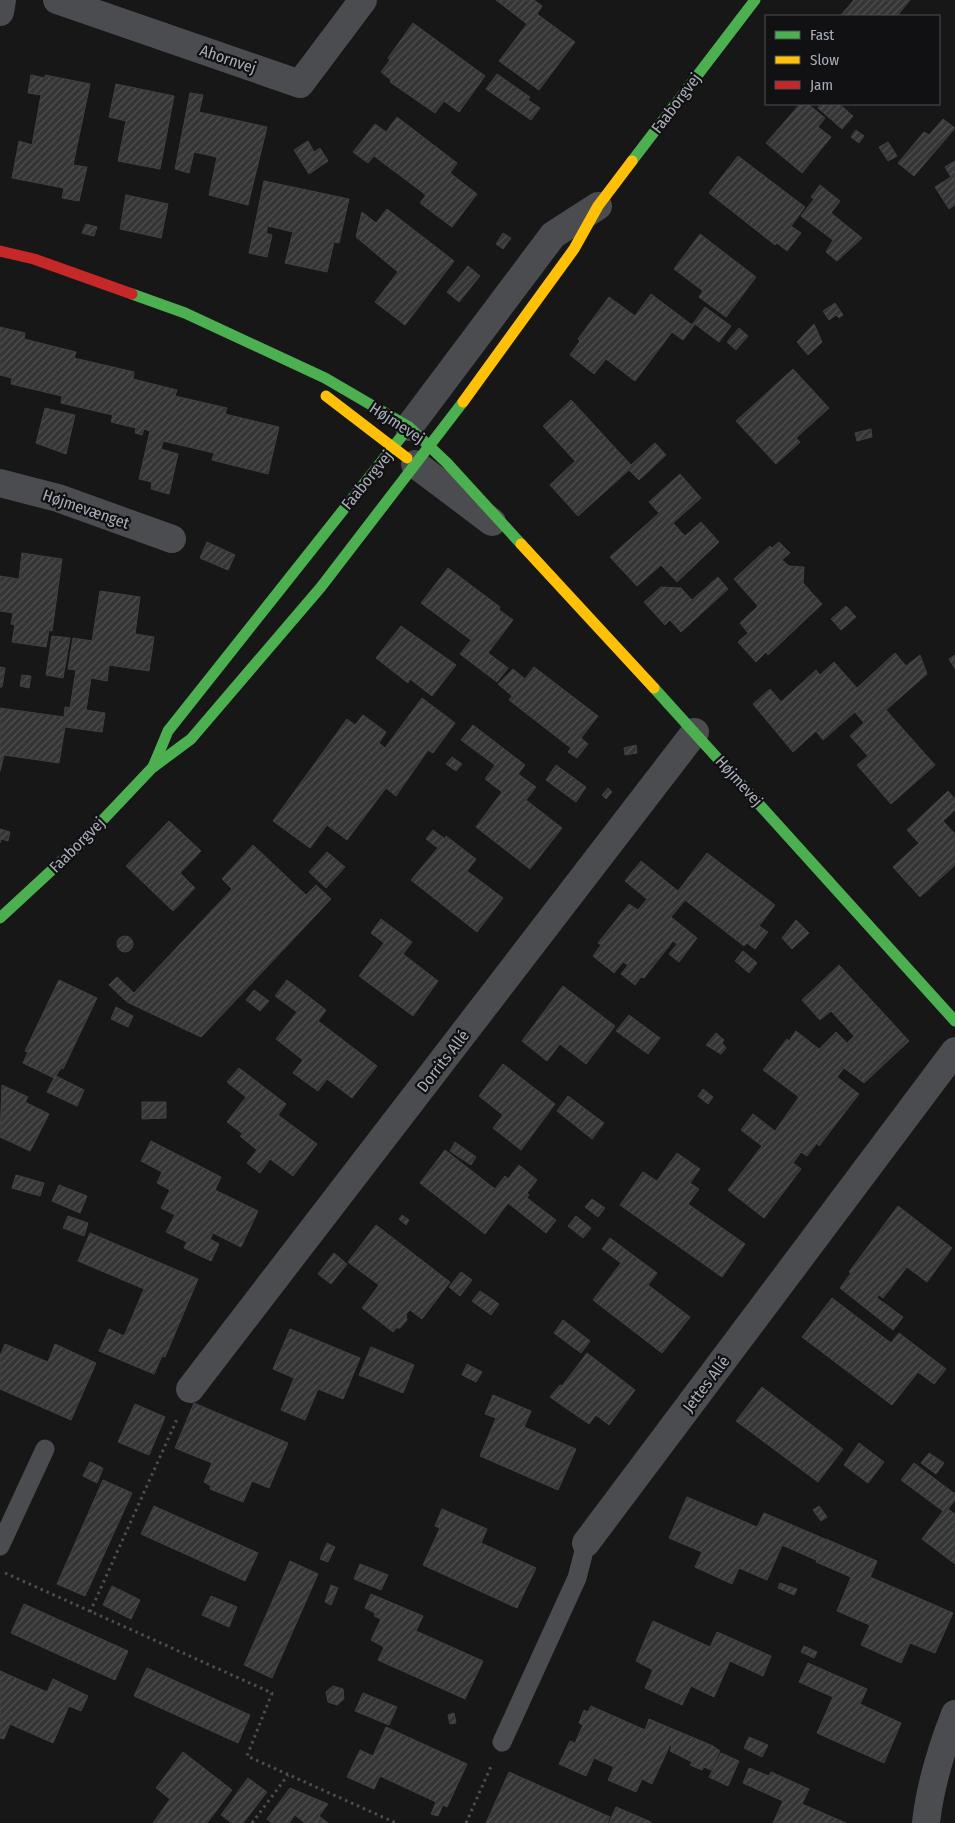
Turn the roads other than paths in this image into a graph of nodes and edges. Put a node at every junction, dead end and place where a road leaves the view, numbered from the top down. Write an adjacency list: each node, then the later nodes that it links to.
1 (2, 0): 5 (street)
2 (57, 0): 3 (street, Ahornvej)
3 (363, 0)
4 (754, 0): 6 (street, Faaborgvej)
5 (0, 12)
6 (598, 206): 11 (street, Faaborgvej); 12 (street, Faaborgvej)
7 (0, 251): 8 (street, Højmevej)
8 (245, 340): 9 (street, Højmevej); 11 (street, Højmevej)
9 (305, 381)
10 (320, 391): 11 (street, Højmevej)
11 (401, 437): 12 (street, Højmevej); 12 (street, Højmevej); 17 (street, Faaborgvej)
12 (423, 455): 15 (street, Højmevej); 17 (street, Faaborgvej)
13 (0, 483): 14 (street, Højmevænget)
14 (172, 539)
15 (520, 543): 16 (street, Højmevej)
16 (695, 732): 19 (street, Højmevej); 21 (street, Dorrits Allé)
17 (152, 768): 18 (street, Faaborgvej)
18 (0, 918)
19 (955, 1021)
20 (955, 1051): 23 (street, Jettes Allé)
21 (190, 1389)
22 (45, 1449): 24 (lane)
23 (586, 1544): 26 (lane, Jettes Allé)
24 (0, 1546)
25 (955, 1714): 27 (street)
26 (502, 1742)
27 (926, 1823)

